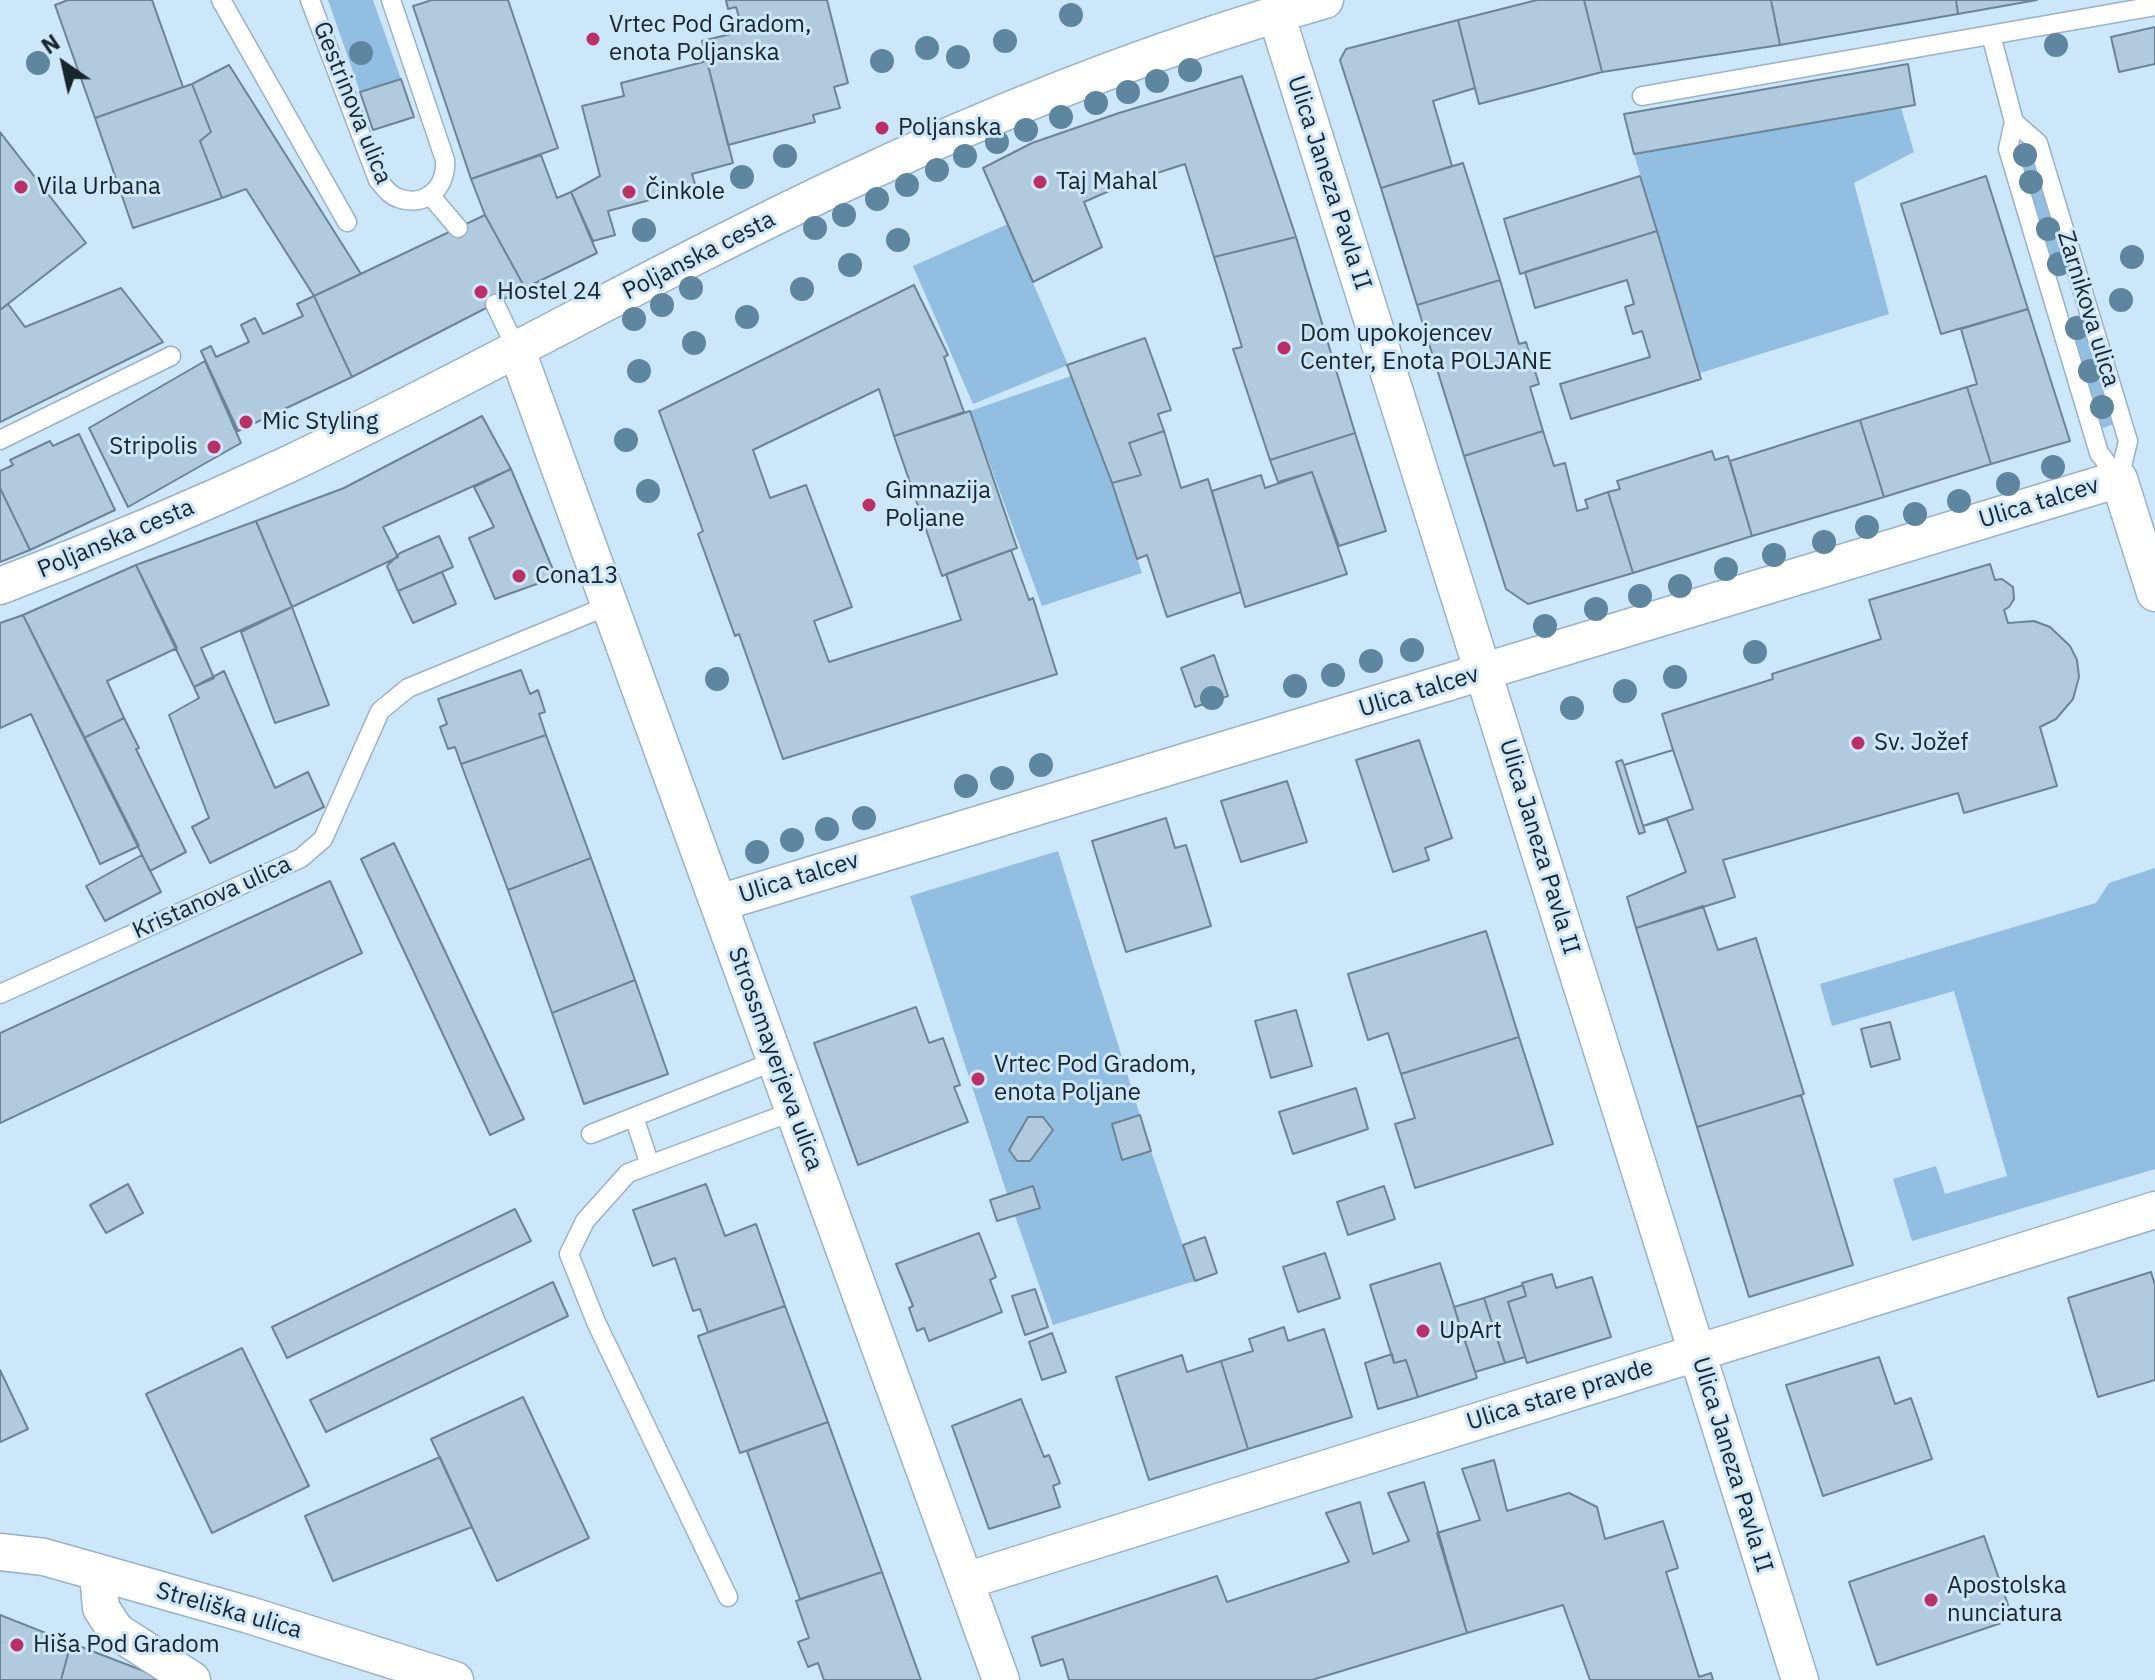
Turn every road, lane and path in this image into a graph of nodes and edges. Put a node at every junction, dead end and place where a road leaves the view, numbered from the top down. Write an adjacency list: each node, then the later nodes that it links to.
1 (221, 0): 11 (lane)
2 (310, 0): 10 (lane, Gestrinova ulica)
3 (391, 0): 10 (lane)
4 (1325, 0): 6 (street, Poljanska cesta)
5 (2155, 6): 7 (lane)
6 (1276, 14): 14 (street, Poljanska cesta); 21 (street, Ulica Janeza Pavla II)
7 (1991, 35): 8 (lane); 9 (lane, Zarnikova ulica)
8 (1642, 96)
9 (2014, 122): 17 (lane); 17 (lane, Zarnikova ulica)
10 (430, 195): 12 (lane)
11 (347, 222)
12 (458, 228)
13 (495, 304): 14 (lane)
14 (516, 348): 18 (street, Poljanska cesta); 20 (street, Strossmayerjeva ulica)
15 (171, 356): 16 (lane)
16 (0, 440)
17 (2119, 479): 19 (street); 21 (street, Ulica talcev)
18 (0, 586)
19 (2155, 593)
20 (610, 605): 22 (street, Strossmayerjeva ulica); 23 (lane, Kristanova ulica)
21 (1484, 673): 22 (street, Ulica talcev); 30 (street, Ulica Janeza Pavla II)
22 (719, 903): 24 (street, Strossmayerjeva ulica)
23 (0, 994)
24 (775, 1061): 25 (street, Strossmayerjeva ulica); 26 (lane)
25 (794, 1111): 28 (lane); 33 (street, Strossmayerjeva ulica)
26 (634, 1117): 27 (lane); 28 (lane)
27 (591, 1134)
28 (650, 1165): 34 (lane)
29 (2155, 1210): 30 (street, Ulica stare pravde)
30 (1697, 1352): 33 (street, Ulica stare pravde); 38 (street, Ulica Janeza Pavla II)
31 (0, 1552): 32 (street, Streliška ulica)
32 (98, 1574): 35 (street); 36 (street, Streliška ulica)
33 (965, 1581): 37 (street, Strossmayerjeva ulica)
34 (728, 1597)
35 (192, 1680)
36 (455, 1680)
37 (1001, 1680)
38 (1800, 1680)

